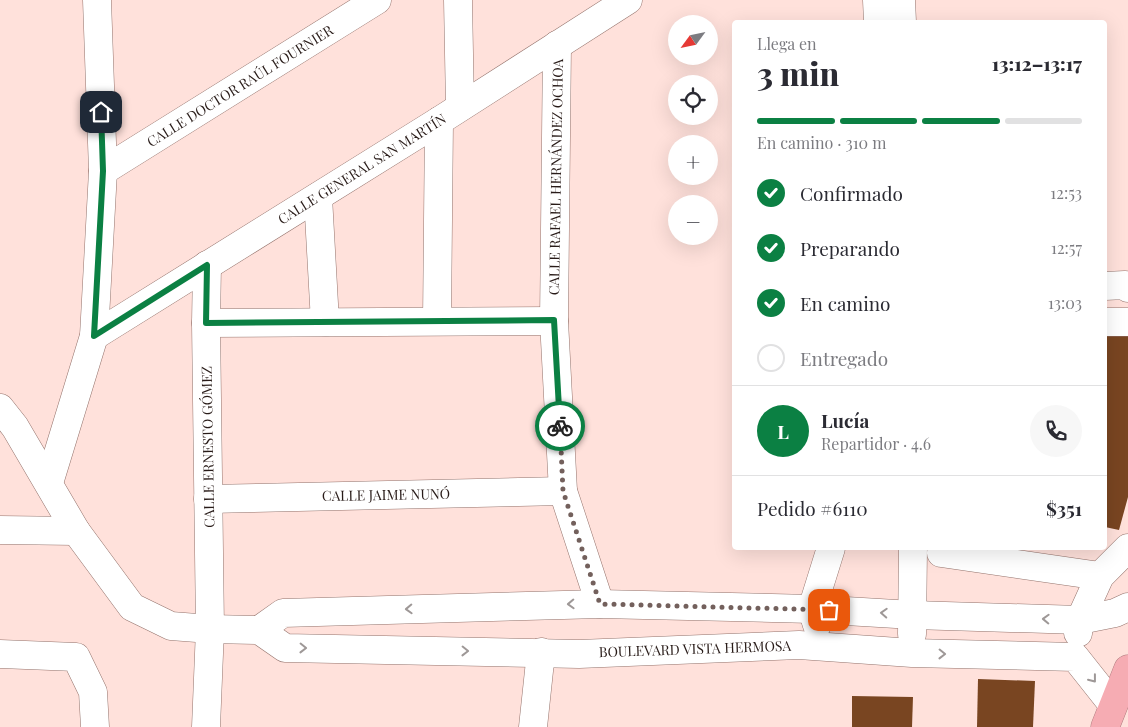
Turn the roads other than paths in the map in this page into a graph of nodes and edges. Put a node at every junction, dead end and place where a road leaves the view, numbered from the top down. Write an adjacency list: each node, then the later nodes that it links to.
1 (377, 0): 11 (street, CALLE DOCTOR RAÚL FOURNIER)
2 (458, 0): 10 (street)
3 (628, 0): 9 (street, CALLE GENERAL SAN MARTÍN)
4 (877, 0): 7 (street)
5 (901, 0): 8 (street)
6 (104, 4): 11 (street)
7 (878, 20)
8 (902, 20)
9 (557, 45): 10 (street, CALLE GENERAL SAN MARTÍN); 16 (street, CALLE RAFAEL HERNÁNDEZ OCHOA)
10 (449, 114): 12 (street, CALLE GENERAL SAN MARTÍN); 17 (street)
11 (103, 171): 22 (street)
12 (318, 197): 13 (street, CALLE GENERAL SAN MARTÍN); 18 (street)
13 (207, 265): 21 (street, CALLE ERNESTO GÓMEZ); 22 (street, CALLE GENERAL SAN MARTÍN)
14 (1107, 286): 15 (street)
15 (1128, 288)
16 (554, 320): 17 (street); 25 (street, CALLE RAFAEL HERNÁNDEZ OCHOA)
17 (437, 321): 18 (street)
18 (325, 322): 21 (street)
19 (1107, 322): 20 (street)
20 (1128, 322)
21 (206, 323): 26 (street, CALLE ERNESTO GÓMEZ)
22 (94, 336): 24 (street)
23 (5, 426): 24 (street)
24 (49, 484): 28 (street)
25 (563, 491): 26 (street, CALLE JAIME NUNÓ); 34 (street, CALLE RAFAEL HERNÁNDEZ OCHOA)
26 (208, 499): 39 (street, CALLE ERNESTO GÓMEZ)
27 (0, 530): 28 (street)
28 (76, 532): 39 (street)
29 (1128, 548): 33 (street)
30 (829, 550): 36 (street)
31 (912, 550): 37 (street)
32 (942, 550): 33 (street)
33 (1100, 576): 38 (street)
34 (600, 604): 36 (street); 40 (street, one-way to 40)
35 (1128, 607): 38 (street)
36 (812, 609): 37 (street, one-way to 36); 41 (street)
37 (913, 615): 38 (street, one-way to 37); 43 (street)
38 (1080, 620): 45 (street)
39 (210, 629): 40 (street); 49 (street, CALLE ERNESTO GÓMEZ)
40 (259, 630): 42 (street, BOULEVARD VISTA HERMOSA, one-way to 42)
41 (823, 646): 42 (street, BOULEVARD VISTA HERMOSA); 43 (street, BOULEVARD VISTA HERMOSA)
42 (541, 652): 50 (street)
43 (912, 653): 45 (street, BOULEVARD VISTA HERMOSA, one-way to 45)
44 (0, 654): 48 (street)
45 (1075, 656): 47 (street, one-way to 47)
46 (1128, 669): 47 (highway)
47 (1109, 716)
48 (95, 727)
49 (206, 727)
50 (534, 727)

